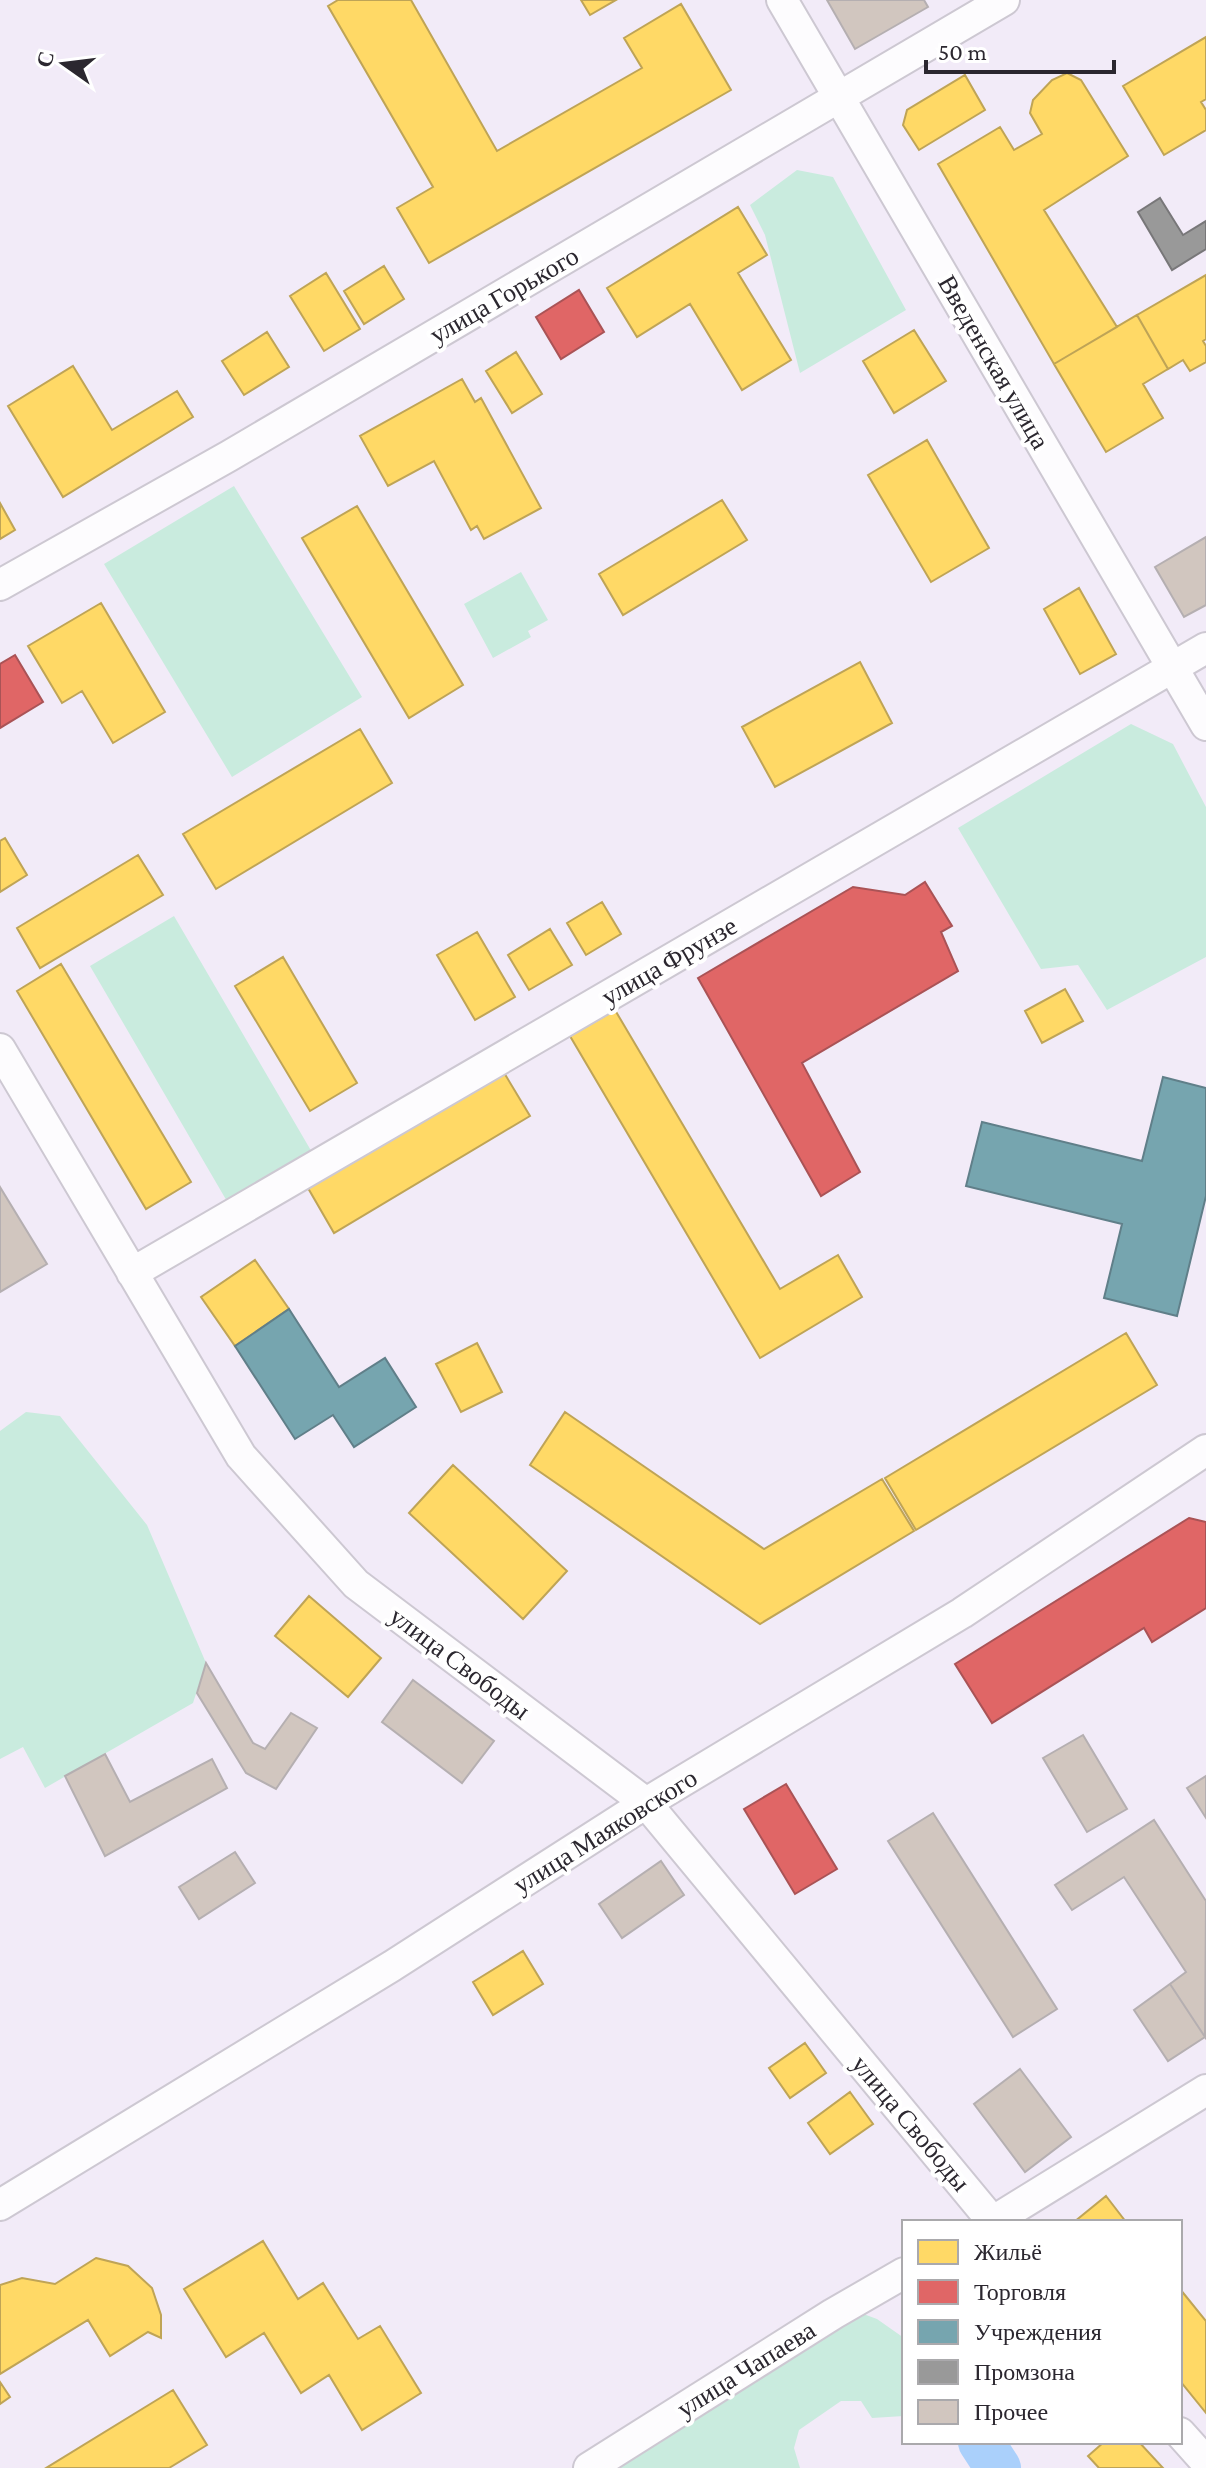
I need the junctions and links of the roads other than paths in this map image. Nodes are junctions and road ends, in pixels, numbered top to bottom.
1 (782, 0) edge
2 (1004, 0) edge
3 (840, 96) junction
4 (0, 585) edge
5 (1206, 648) edge
6 (1173, 667) junction
7 (1206, 725) edge
8 (0, 1049) edge
9 (132, 1273) junction
10 (1206, 1450) edge
11 (646, 1803) junction
12 (1206, 2090) edge
13 (0, 2205) edge
14 (990, 2220) edge
15 (995, 2220) edge
16 (902, 2274) edge
17 (1182, 2435) edge
18 (1206, 2462) edge
19 (589, 2468) edge

1 - 3 street, Введенская улица
2 - 3 street, улица Горького
3 - 4 street, улица Горького
3 - 6 street, Введенская улица
5 - 6 street, улица Фрунзе
6 - 7 street, Введенская улица
6 - 9 street, улица Фрунзе
8 - 9 street, улица Свободы
9 - 11 street, улица Свободы
10 - 11 street, улица Маяковского
11 - 13 street, улица Маяковского
11 - 14 street, улица Свободы
12 - 15 street
16 - 19 street, улица Чапаева
17 - 18 street

